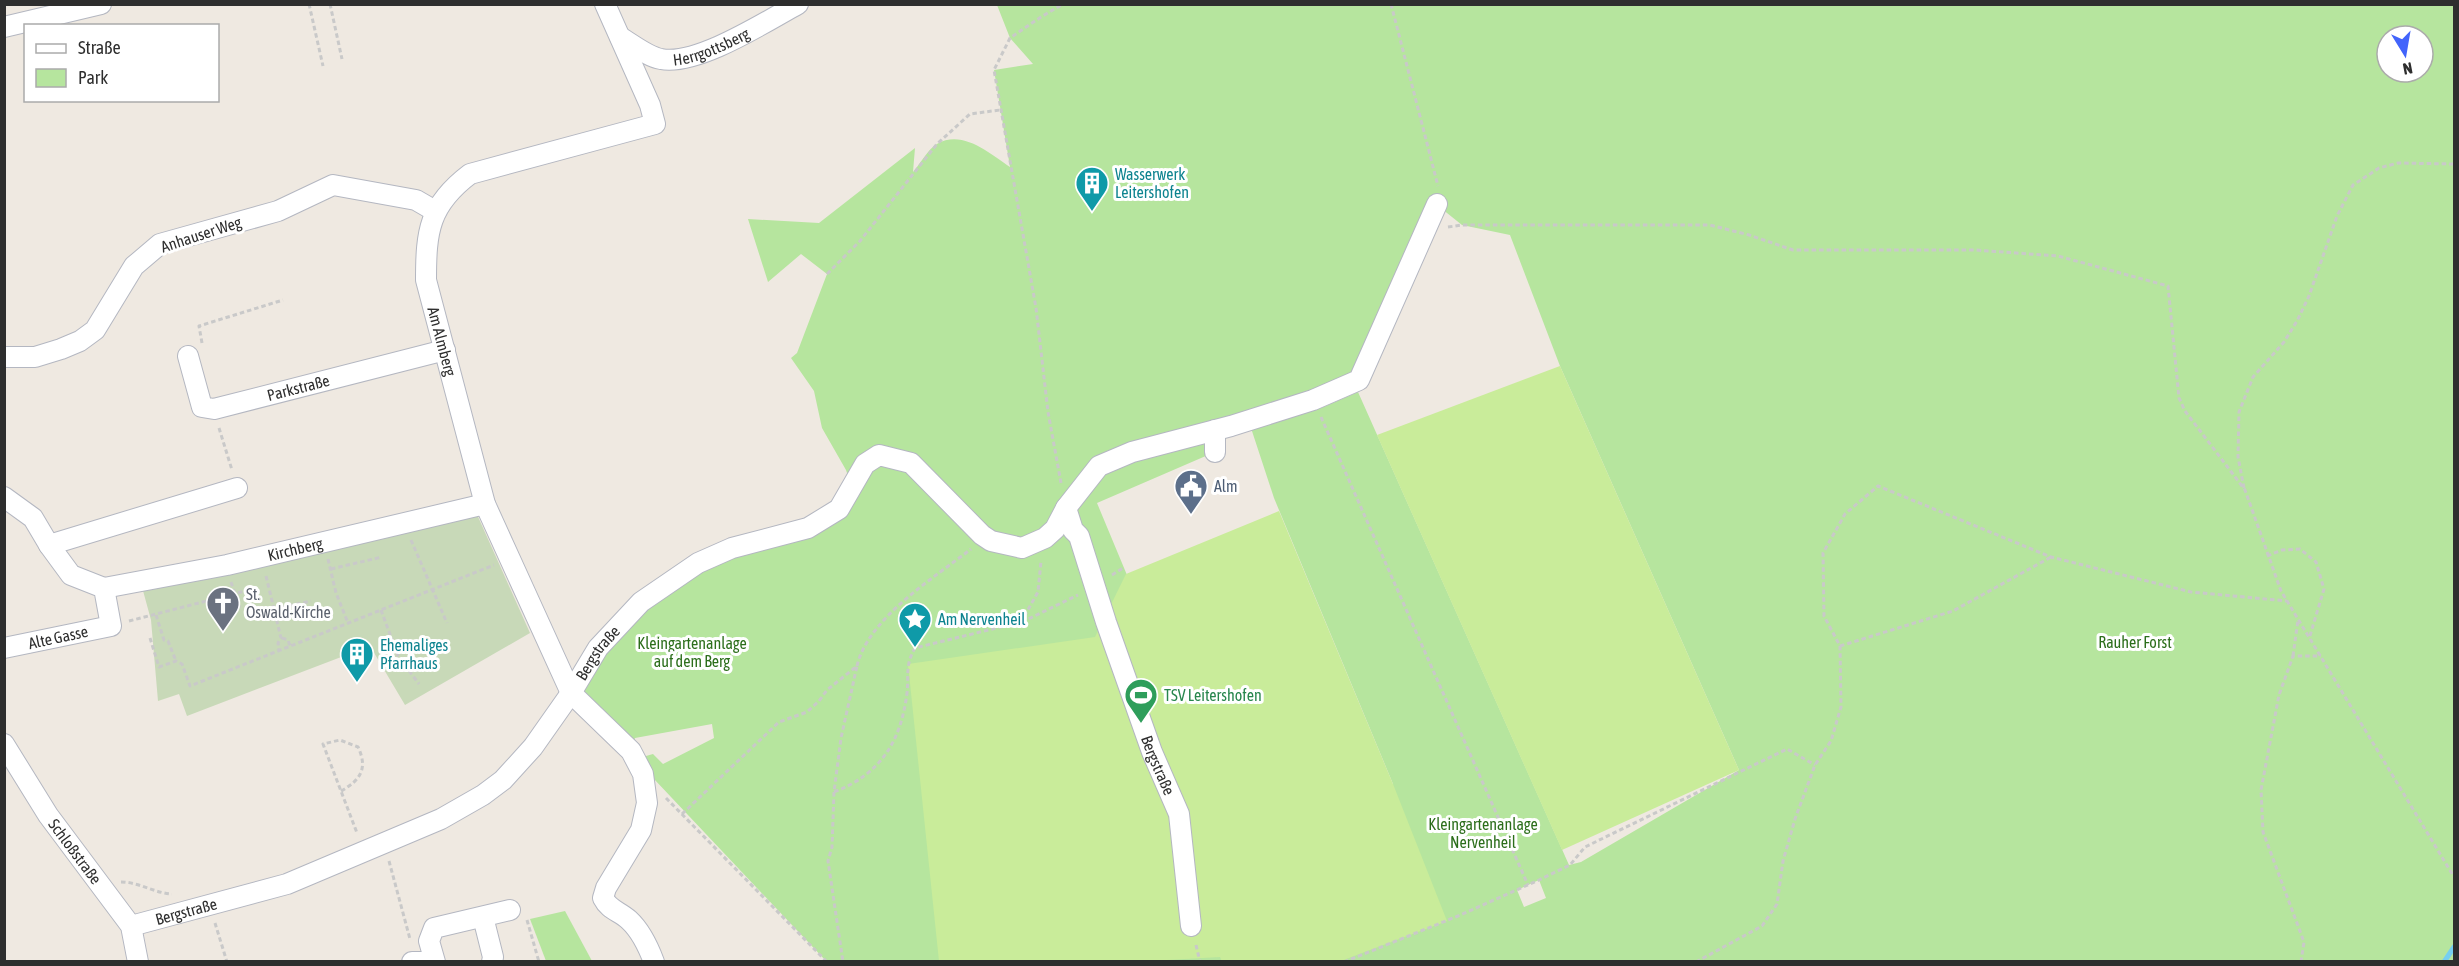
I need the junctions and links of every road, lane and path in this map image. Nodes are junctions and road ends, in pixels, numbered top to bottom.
1 (101, 4) edge
2 (309, 4) edge
3 (330, 4) edge
4 (605, 4) edge
5 (798, 4) edge
6 (1064, 4) edge
7 (1391, 4) edge
8 (4, 27) edge
9 (620, 37) junction
10 (342, 59) dead end
11 (323, 66) dead end
12 (1000, 110) junction
13 (2454, 164) edge
14 (1437, 204) joint
15 (435, 211) junction
16 (1424, 232) junction
17 (827, 274) dead end
18 (283, 300) dead end
19 (444, 350) junction
20 (188, 356) joint
21 (4, 357) edge
22 (1314, 400) junction
23 (214, 409) junction
24 (1215, 430) junction
25 (1215, 452) dead end
26 (237, 488) joint
27 (2245, 490) junction
28 (4, 498) edge
29 (485, 504) junction
30 (1066, 508) junction
31 (404, 523) junction
32 (987, 538) junction
33 (49, 545) junction
34 (262, 556) junction
35 (2267, 556) junction
36 (382, 557) dead end
37 (2051, 557) junction
38 (510, 559) junction
39 (227, 565) junction
40 (1041, 572) dead end
41 (1096, 587) junction
42 (104, 588) junction
43 (433, 589) junction
44 (249, 590) dead end
45 (234, 594) junction
46 (312, 601) dead end
47 (2288, 601) junction
48 (240, 609) dead end
49 (274, 609) junction
50 (381, 610) junction
51 (156, 615) junction
52 (2298, 620) junction
53 (1021, 622) junction
54 (348, 623) junction
55 (447, 623) dead end
56 (111, 626) junction
57 (150, 638) dead end
58 (281, 638) junction
59 (2309, 639) junction
60 (290, 646) junction
61 (1840, 646) junction
62 (4, 648) edge
63 (279, 650) junction
64 (2293, 656) junction
65 (2321, 656) junction
66 (176, 661) junction
67 (857, 666) junction
68 (419, 684) dead end
69 (571, 693) junction
70 (4, 744) edge
71 (1815, 765) junction
72 (643, 774) junction
73 (341, 791) junction
74 (834, 792) junction
75 (682, 814) junction
76 (385, 842) junction
77 (364, 851) junction
78 (2454, 877) edge
79 (1528, 885) junction
80 (103, 889) junction
81 (180, 894) dead end
82 (510, 910) joint
83 (213, 916) dead end
84 (483, 916) junction
85 (131, 926) junction
86 (1191, 926) dead end
87 (414, 961) edge
88 (138, 962) edge
89 (227, 962) edge
90 (427, 962) edge
91 (435, 962) edge
92 (492, 962) edge
93 (538, 962) edge
94 (654, 962) edge
95 (827, 962) edge
96 (843, 962) edge
97 (1344, 962) edge
98 (1696, 962) edge
99 (2301, 962) edge

1 - 8 street
2 - 11 path
3 - 10 path
4 - 9 street
5 - 9 street, Herrgottsberg
6 - 12 path
7 - 14 path
9 - 15 street, Am Almberg
12 - 17 path
12 - 30 path
13 - 27 path
14 - 16 street
15 - 19 street, Am Almberg
15 - 21 street, Anhauser Weg
16 - 22 street
16 - 27 path
18 - 20 path
19 - 23 street, Parkstraße
19 - 29 street, Am Almberg
20 - 23 street
22 - 24 street
22 - 79 path
23 - 26 path
24 - 25 street
24 - 30 street
26 - 33 street
27 - 35 path
28 - 33 street
29 - 31 street, Kirchberg
29 - 38 street, Am Almberg
30 - 32 street, Bergstraße
30 - 41 street, Bergstraße
31 - 34 street, Kirchberg
31 - 43 path
32 - 67 path
32 - 69 street, Bergstraße
33 - 42 street
34 - 39 street, Kirchberg
34 - 49 path
35 - 47 path
35 - 59 path
36 - 54 path
37 - 47 path
37 - 61 path
37 - 61 path
38 - 43 path
38 - 69 street, Am Almberg
39 - 42 street, Kirchberg
39 - 45 path
40 - 53 path
41 - 53 path
41 - 86 street, Bergstraße
42 - 56 street
43 - 50 path
43 - 55 path
44 - 45 path
45 - 48 path
45 - 51 path
46 - 49 path
47 - 52 path
49 - 58 path
50 - 54 path
50 - 68 path
51 - 56 path
51 - 66 path
52 - 59 path
52 - 64 path
53 - 74 path
54 - 60 path
56 - 62 street, Alte Gasse
57 - 66 path
58 - 60 path
58 - 63 path
59 - 65 path
60 - 63 path
61 - 71 path
63 - 66 path
64 - 65 path
64 - 99 path
65 - 78 path
67 - 74 path
67 - 75 path
69 - 72 street
69 - 76 street, Bergstraße
70 - 80 street, Schloßstraße
71 - 79 path
71 - 98 path
72 - 75 path
72 - 94 street
73 - 73 path
73 - 77 path
74 - 96 path
75 - 95 path
76 - 77 street, Bergstraße
76 - 87 path
77 - 85 street, Bergstraße
79 - 97 path
80 - 81 path
80 - 85 street, Schloßstraße
82 - 84 street
82 - 93 path
83 - 89 path
84 - 91 street
84 - 92 street
85 - 88 street, Schloßstraße
87 - 90 street

